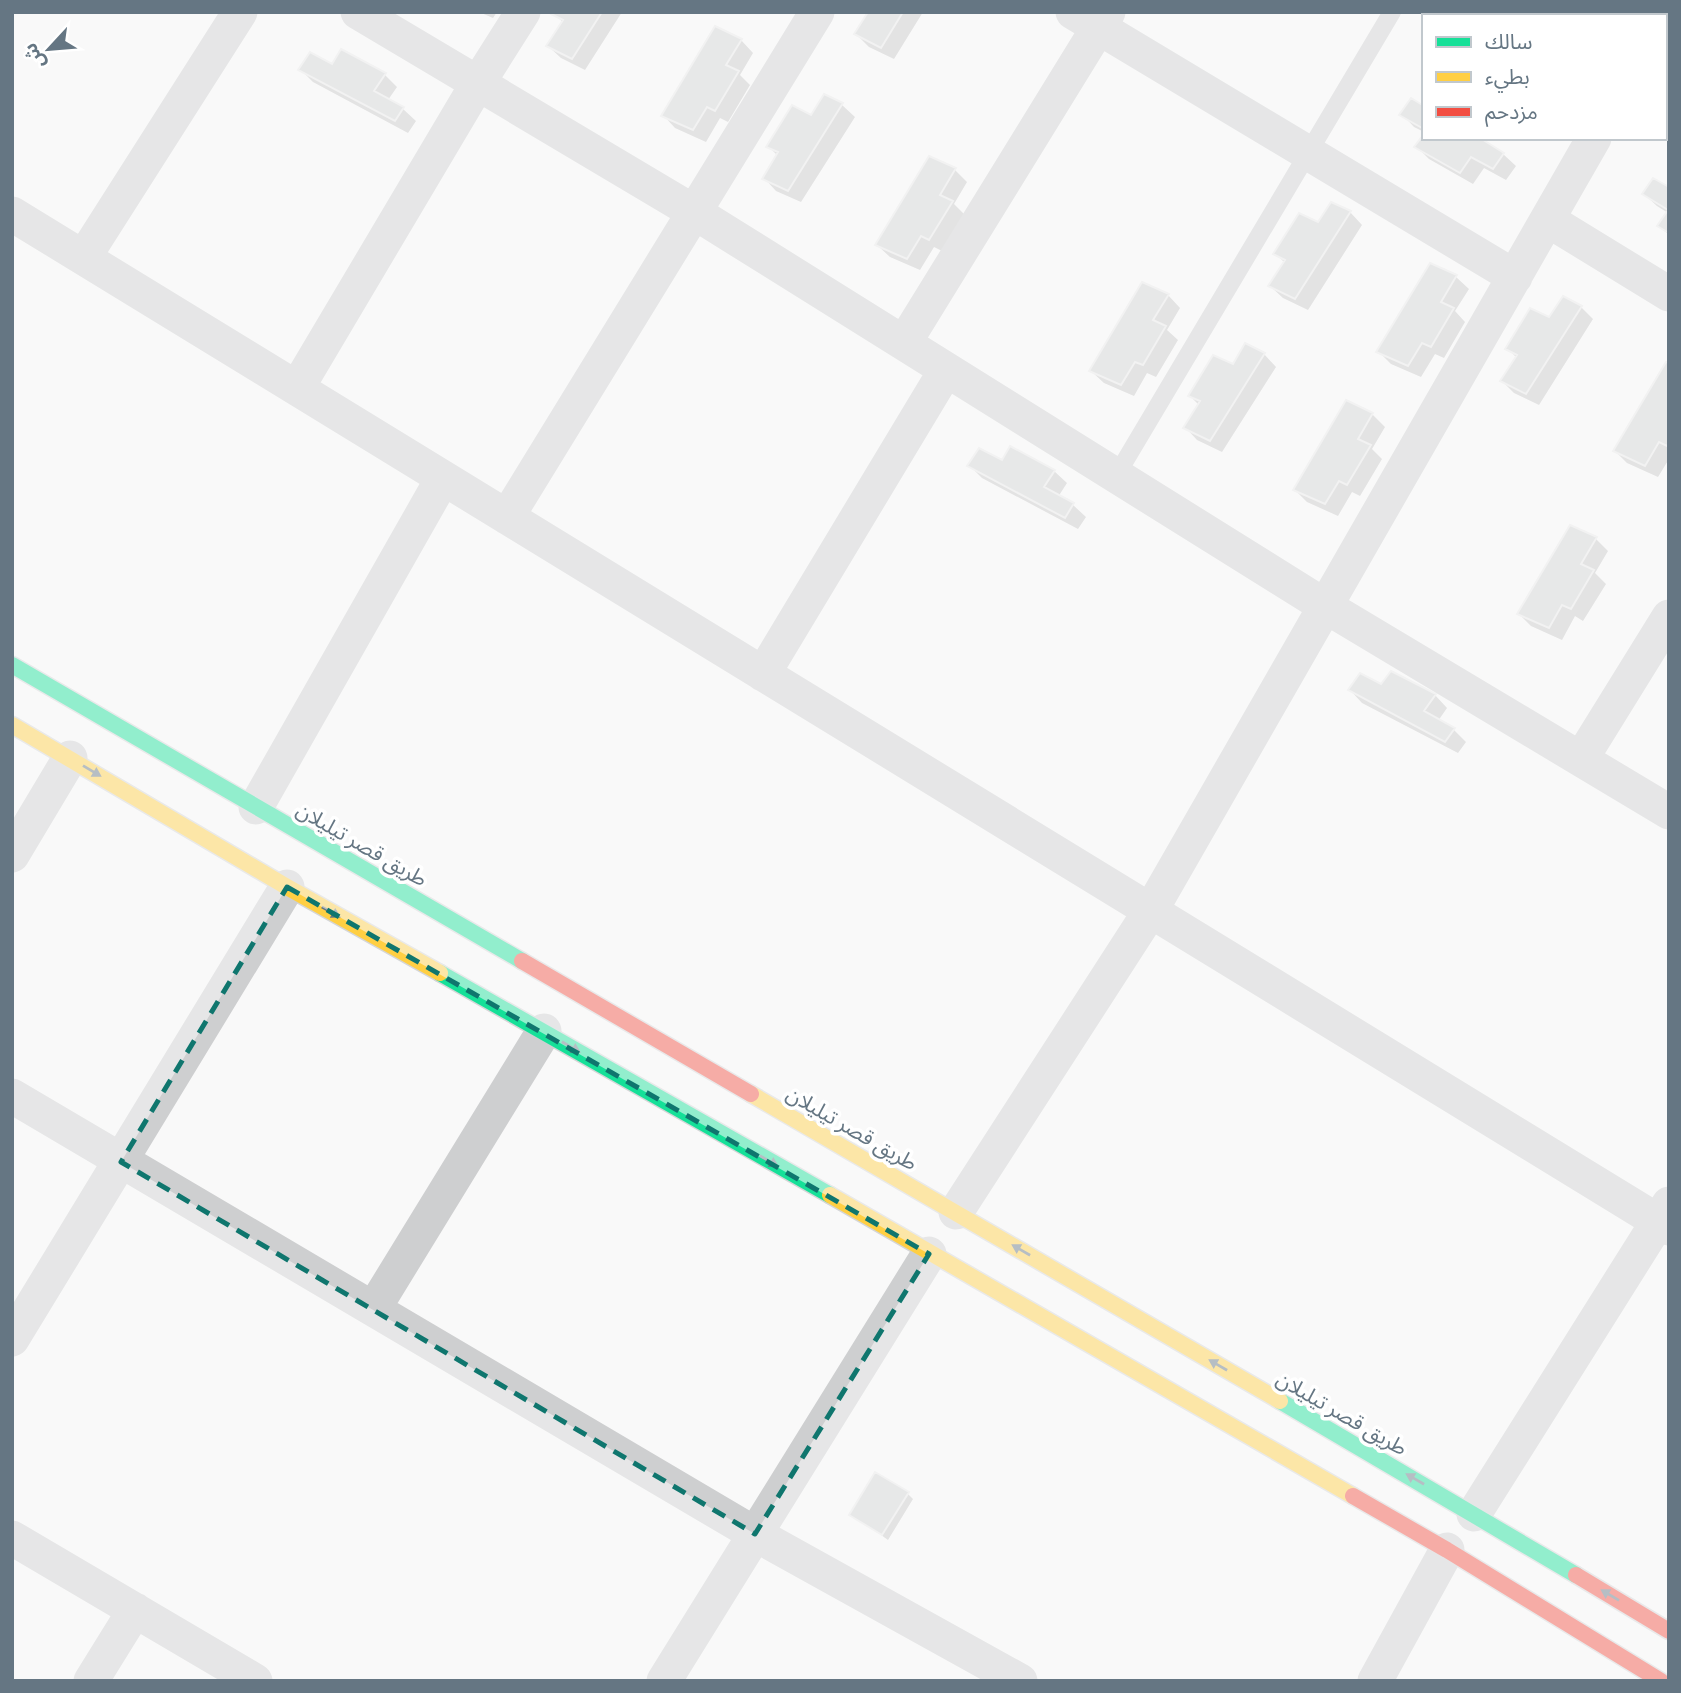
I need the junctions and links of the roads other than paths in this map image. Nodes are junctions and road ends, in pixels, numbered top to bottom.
1 (240, 12) edge
2 (358, 12) edge
3 (523, 12) edge
4 (817, 12) edge
5 (1392, 12) edge
6 (1094, 17) edge
7 (478, 83) junction
8 (1593, 140) edge
9 (1309, 153) junction
10 (694, 212) junction
11 (12, 214) edge
12 (1548, 220) junction
13 (84, 257) junction
14 (1515, 277) junction
15 (1669, 294) edge
16 (904, 344) junction
17 (946, 370) junction
18 (297, 388) junction
19 (1116, 475) junction
20 (443, 478) junction
21 (507, 517) junction
22 (1325, 606) junction
23 (1669, 617) edge
24 (12, 666) edge
25 (763, 674) junction
26 (12, 724) edge
27 (70, 758) junction
28 (1581, 760) junction
29 (256, 807) junction
30 (1669, 812) edge
31 (12, 855) edge
32 (287, 887) junction
33 (1150, 911) junction
34 (544, 1031) junction
35 (12, 1097) edge
36 (121, 1162) junction
37 (956, 1212) junction
38 (1665, 1218) edge
39 (929, 1254) junction
40 (374, 1308) junction
41 (12, 1339) edge
42 (1474, 1514) junction
43 (755, 1534) junction
44 (12, 1538) edge
45 (1447, 1550) junction
46 (135, 1610) junction
47 (1669, 1631) edge
48 (91, 1681) edge
49 (255, 1681) edge
50 (664, 1681) edge
51 (1020, 1681) edge
52 (1375, 1681) edge
53 (1661, 1681) edge

1 - 13 street
2 - 7 street
3 - 7 street
4 - 10 street
5 - 9 lane
6 - 9 street
6 - 16 street
7 - 10 street
7 - 18 street
8 - 12 street
9 - 14 street
9 - 19 lane
10 - 16 street
10 - 21 street
11 - 13 street
12 - 14 street
12 - 15 street
13 - 18 street
14 - 22 street
16 - 17 street
17 - 19 street
17 - 25 street
18 - 20 street
19 - 22 street
20 - 21 street
20 - 29 street
21 - 25 street
22 - 28 street
22 - 33 street
23 - 28 street
24 - 29 main road, طريق قصر تيليلان
25 - 33 street
26 - 27 main road
27 - 31 street
27 -> 32 main road
28 - 30 street
29 - 37 main road, طريق قصر تيليلان
32 -> 34 main road
32 - 36 street
33 - 37 street
33 - 38 street
34 -> 39 main road
34 - 40 street
35 - 36 street
36 - 40 street
36 - 41 street
42 -> 37 main road, طريق قصر تيليلان
38 - 42 street
39 - 43 street
39 - 45 main road
40 - 43 street
47 -> 42 main road, طريق قصر تيليلان
43 - 50 street
43 - 51 street
44 - 46 street
45 - 52 street
45 - 53 main road
46 - 48 street
46 - 49 street

